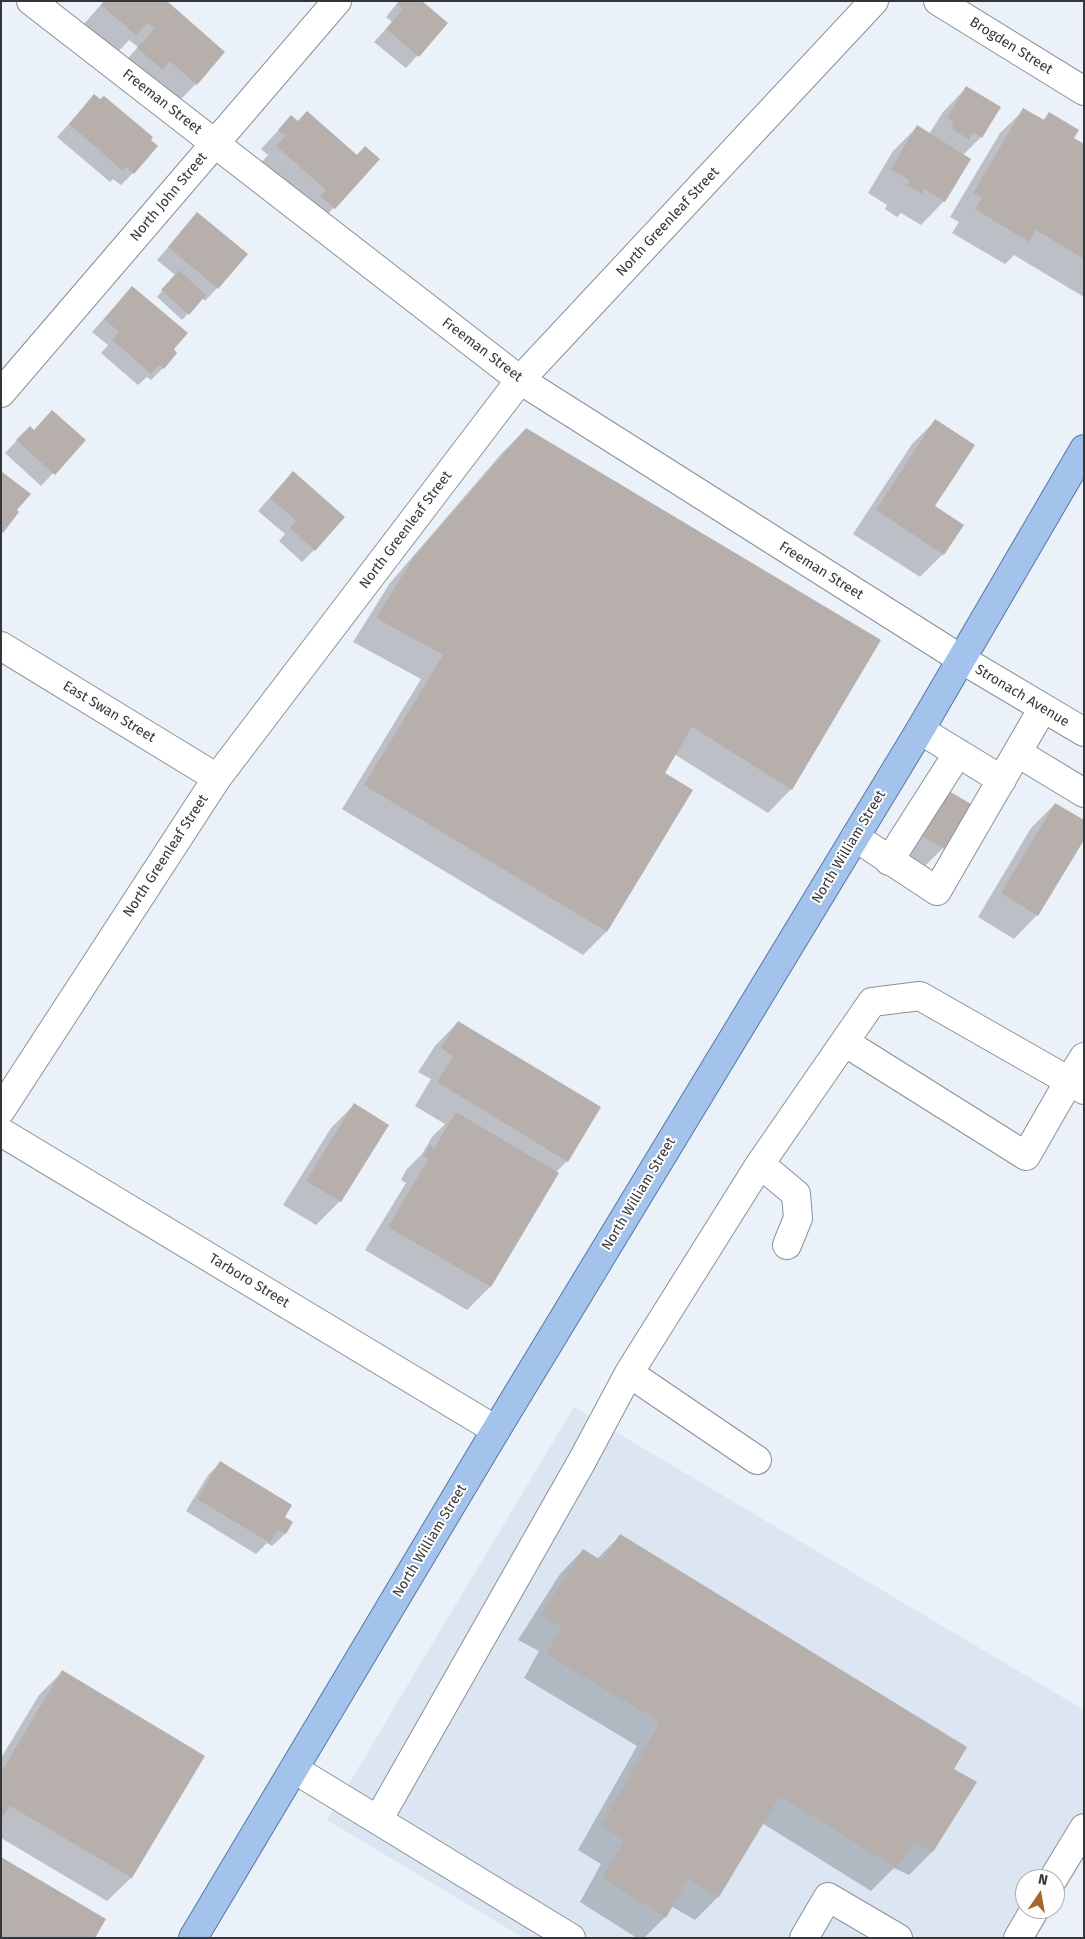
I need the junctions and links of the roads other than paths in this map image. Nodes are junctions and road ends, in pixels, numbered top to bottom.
1 (31, 1) edge
2 (337, 1) edge
3 (874, 1) edge
4 (938, 1) edge
5 (1084, 91) edge
6 (215, 143) junction
7 (520, 380) junction
8 (1, 393) edge
9 (1084, 449) edge
10 (1, 646) edge
11 (961, 660) junction
12 (1043, 708) junction
13 (920, 730) junction
14 (1084, 732) edge
15 (958, 753) junction
16 (1018, 753) junction
17 (216, 778) junction
18 (1002, 780) junction
19 (1084, 793) edge
20 (855, 837) junction
21 (889, 861) junction
22 (846, 1042) junction
23 (1084, 1057) edge
24 (1077, 1086) edge
25 (1, 1110) edge
26 (1, 1132) edge
27 (760, 1164) junction
28 (787, 1244) dead end
29 (629, 1372) junction
30 (496, 1430) junction
31 (757, 1460) dead end
32 (294, 1769) junction
33 (378, 1820) junction
34 (1084, 1828) edge
35 (1059, 1869) edge
36 (1029, 1919) edge
37 (193, 1938) edge
38 (571, 1938) edge
39 (804, 1938) edge
40 (898, 1938) edge
41 (1018, 1938) edge

1 - 6 street, Freeman Street
2 - 6 street, North John Street
3 - 7 street, North Greenleaf Street
4 - 5 street, Brogden Street
6 - 7 street, Freeman Street
6 - 8 street, North John Street
7 - 11 street, Freeman Street
7 - 17 street, North Greenleaf Street
9 - 11 main road, North William Street
10 - 17 street, East Swan Street
11 - 12 street, Stronach Avenue
11 - 13 main road, North William Street
12 - 14 street, Stronach Avenue
12 - 16 street
13 - 15 street
13 - 20 main road, North William Street
15 - 18 street
15 - 21 street
16 - 18 street
16 - 19 street
17 - 25 street, North Greenleaf Street
18 - 21 street
20 - 21 street
20 - 30 main road, North William Street
22 - 24 street
22 - 24 street
22 - 27 street
23 - 24 street
26 - 30 street, Tarboro Street
27 - 28 street
27 - 29 street
29 - 31 street
29 - 33 street
30 - 32 main road, North William Street
32 - 33 street
32 - 37 main road, North William Street
33 - 38 street
34 - 35 street
36 - 41 street
39 - 40 street

